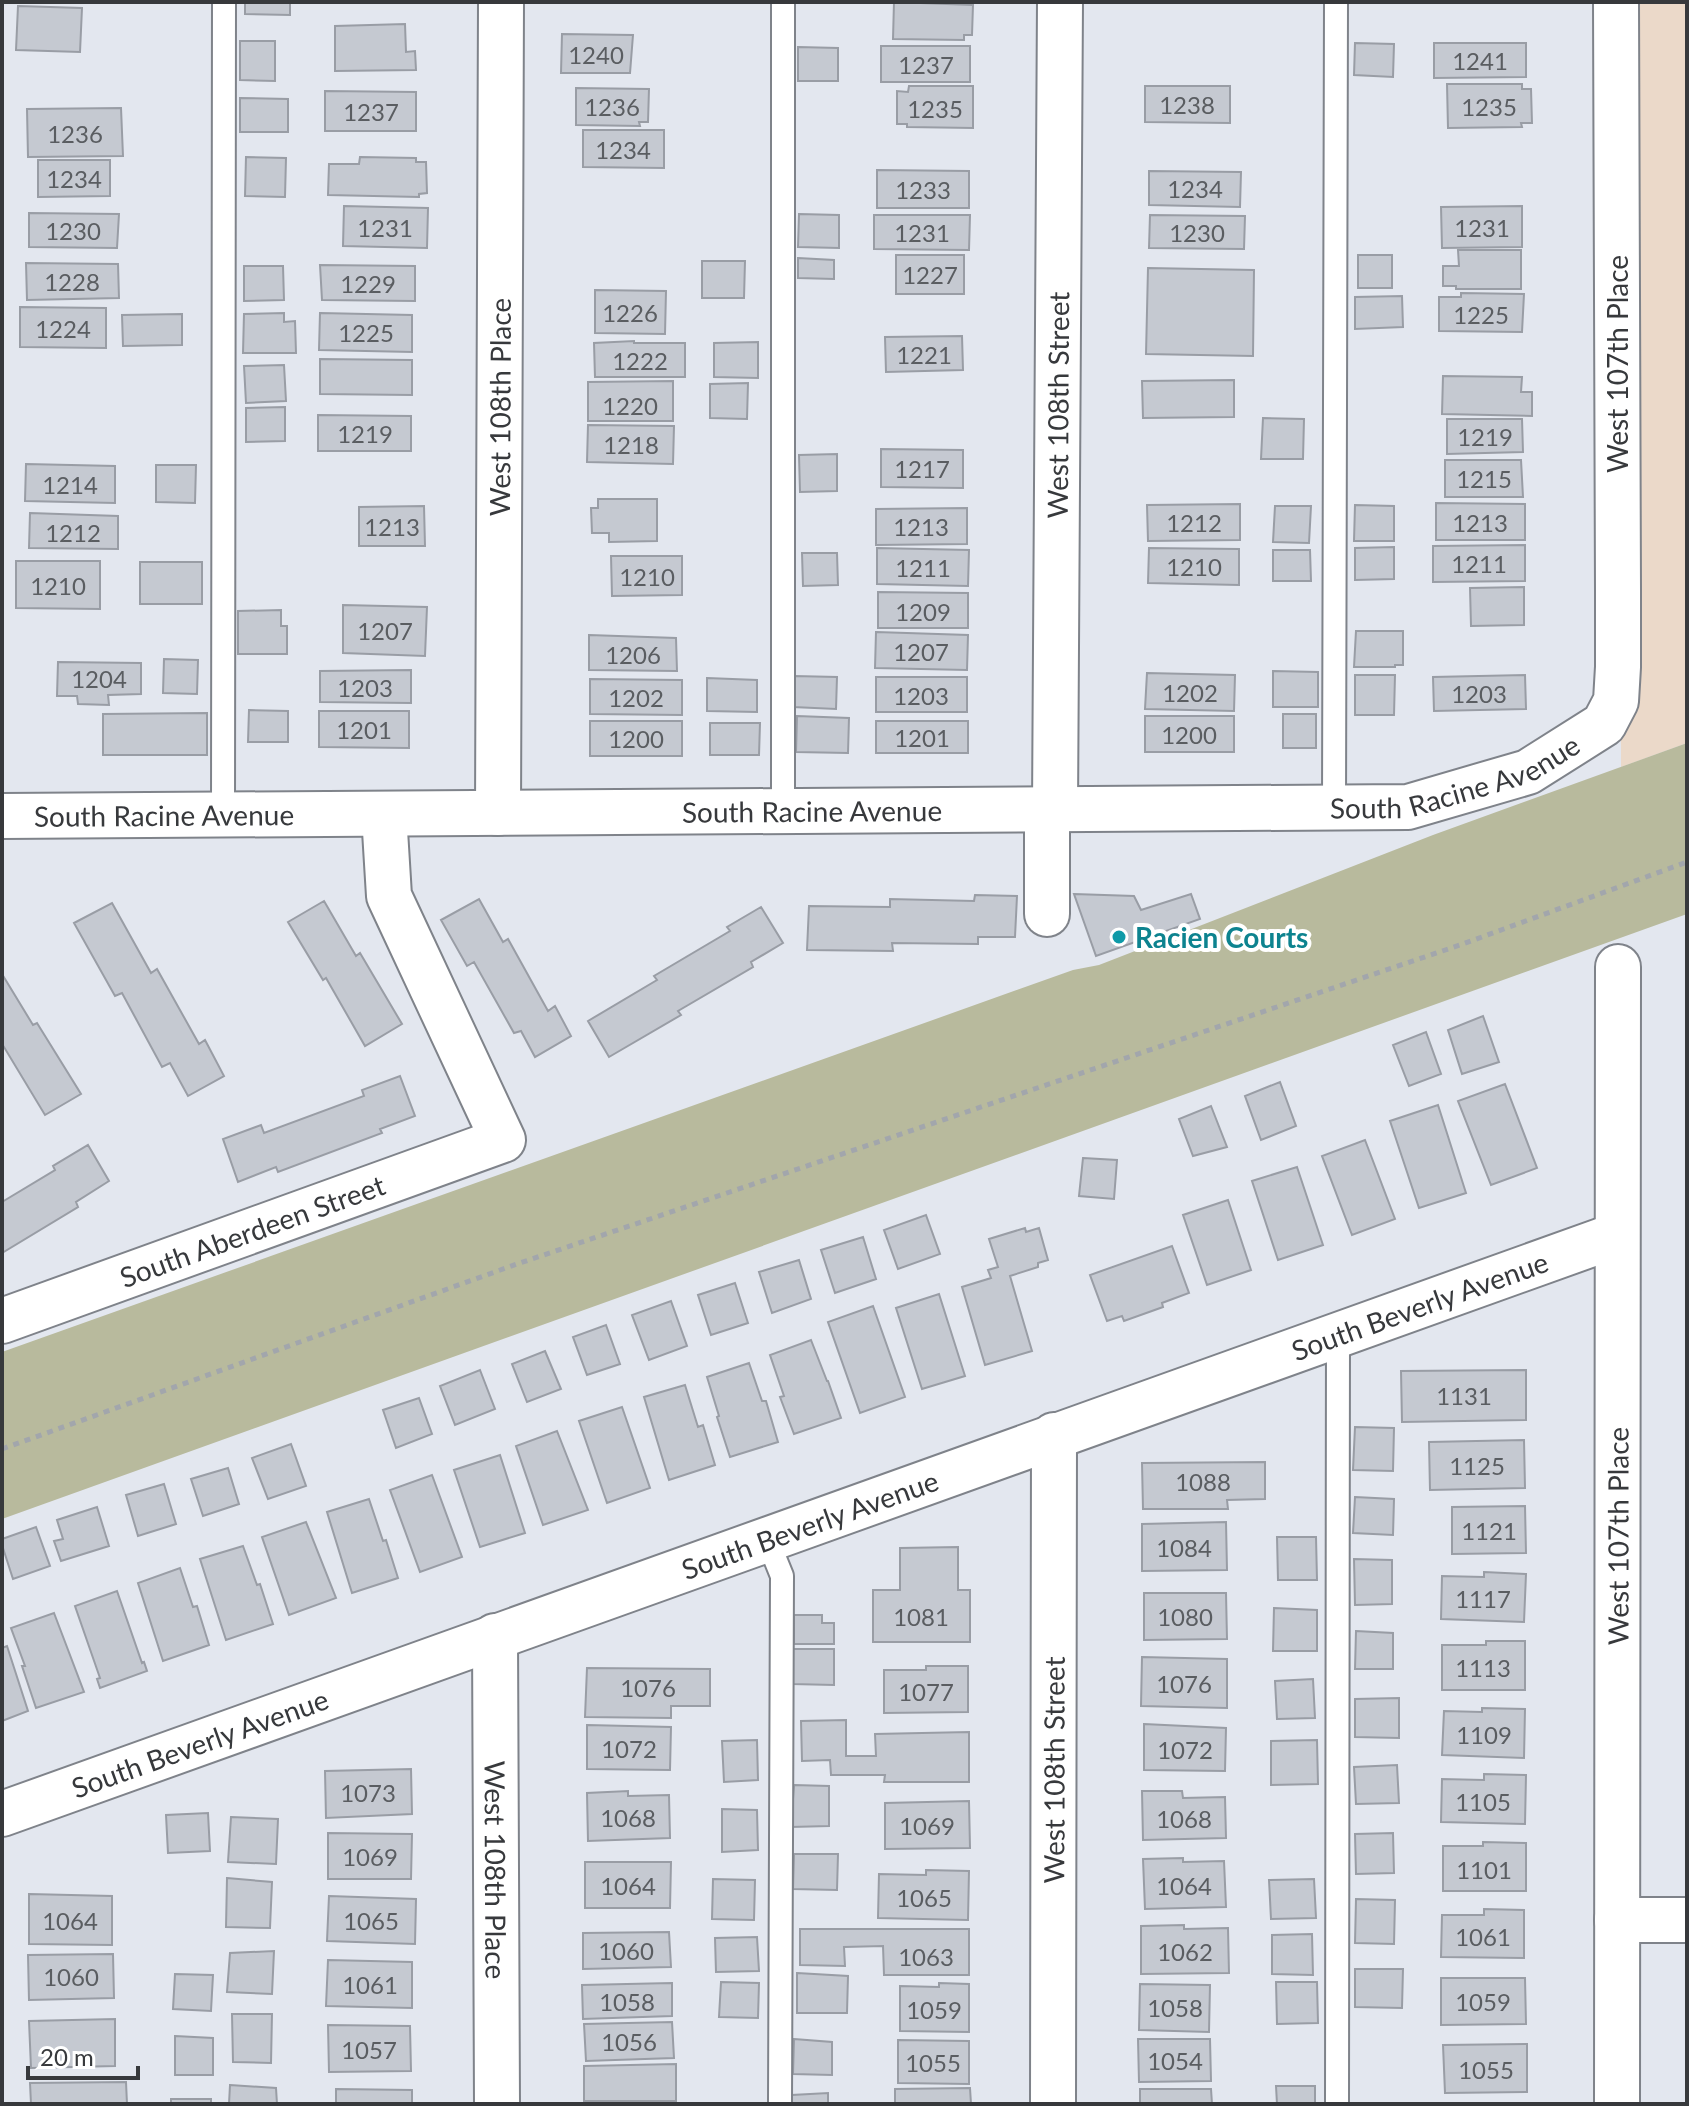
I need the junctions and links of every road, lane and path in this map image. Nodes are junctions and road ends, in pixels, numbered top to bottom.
1 (224, 2) edge
2 (501, 2) edge
3 (783, 2) edge
4 (1060, 2) edge
5 (1336, 2) edge
6 (1616, 2) edge
7 (1604, 724) joint
8 (1334, 808) junction
9 (1051, 809) junction
10 (783, 811) junction
11 (498, 813) junction
12 (223, 814) junction
13 (384, 814) junction
14 (2, 816) edge
15 (1687, 862) edge
16 (1047, 914) dead end
17 (1618, 967) dead end
18 (1617, 1235) junction
19 (2, 1321) edge
20 (1338, 1333) junction
21 (1054, 1435) junction
22 (2, 1449) edge
23 (767, 1539) junction
24 (495, 1636) junction
25 (2, 1814) edge
26 (1617, 1920) junction
27 (1687, 1920) edge
28 (497, 2104) edge
29 (780, 2104) edge
30 (1053, 2104) edge
31 (1337, 2104) edge
32 (1617, 2104) edge

1 - 12 lane
2 - 11 street, West 108th Place
3 - 10 lane
4 - 9 street, West 108th Street
5 - 8 lane
6 - 7 street, West 107th Place
7 - 8 street, South Racine Avenue
8 - 9 street, South Racine Avenue
9 - 10 street, South Racine Avenue
9 - 16 street, West 108th Street
10 - 11 street, South Racine Avenue
11 - 13 street, South Racine Avenue
12 - 13 street, South Racine Avenue
12 - 14 street, South Racine Avenue
13 - 19 street, South Aberdeen Street
15 - 22 path
17 - 18 street, West 107th Place
18 - 20 street, South Beverly Avenue
18 - 26 street, West 107th Place
20 - 21 street, South Beverly Avenue
20 - 31 lane
21 - 23 street, South Beverly Avenue
21 - 30 street, West 108th Street
23 - 24 street, South Beverly Avenue
23 - 29 lane
24 - 25 street, South Beverly Avenue
24 - 28 street, West 108th Place
26 - 27 street
26 - 32 street, West 107th Place

